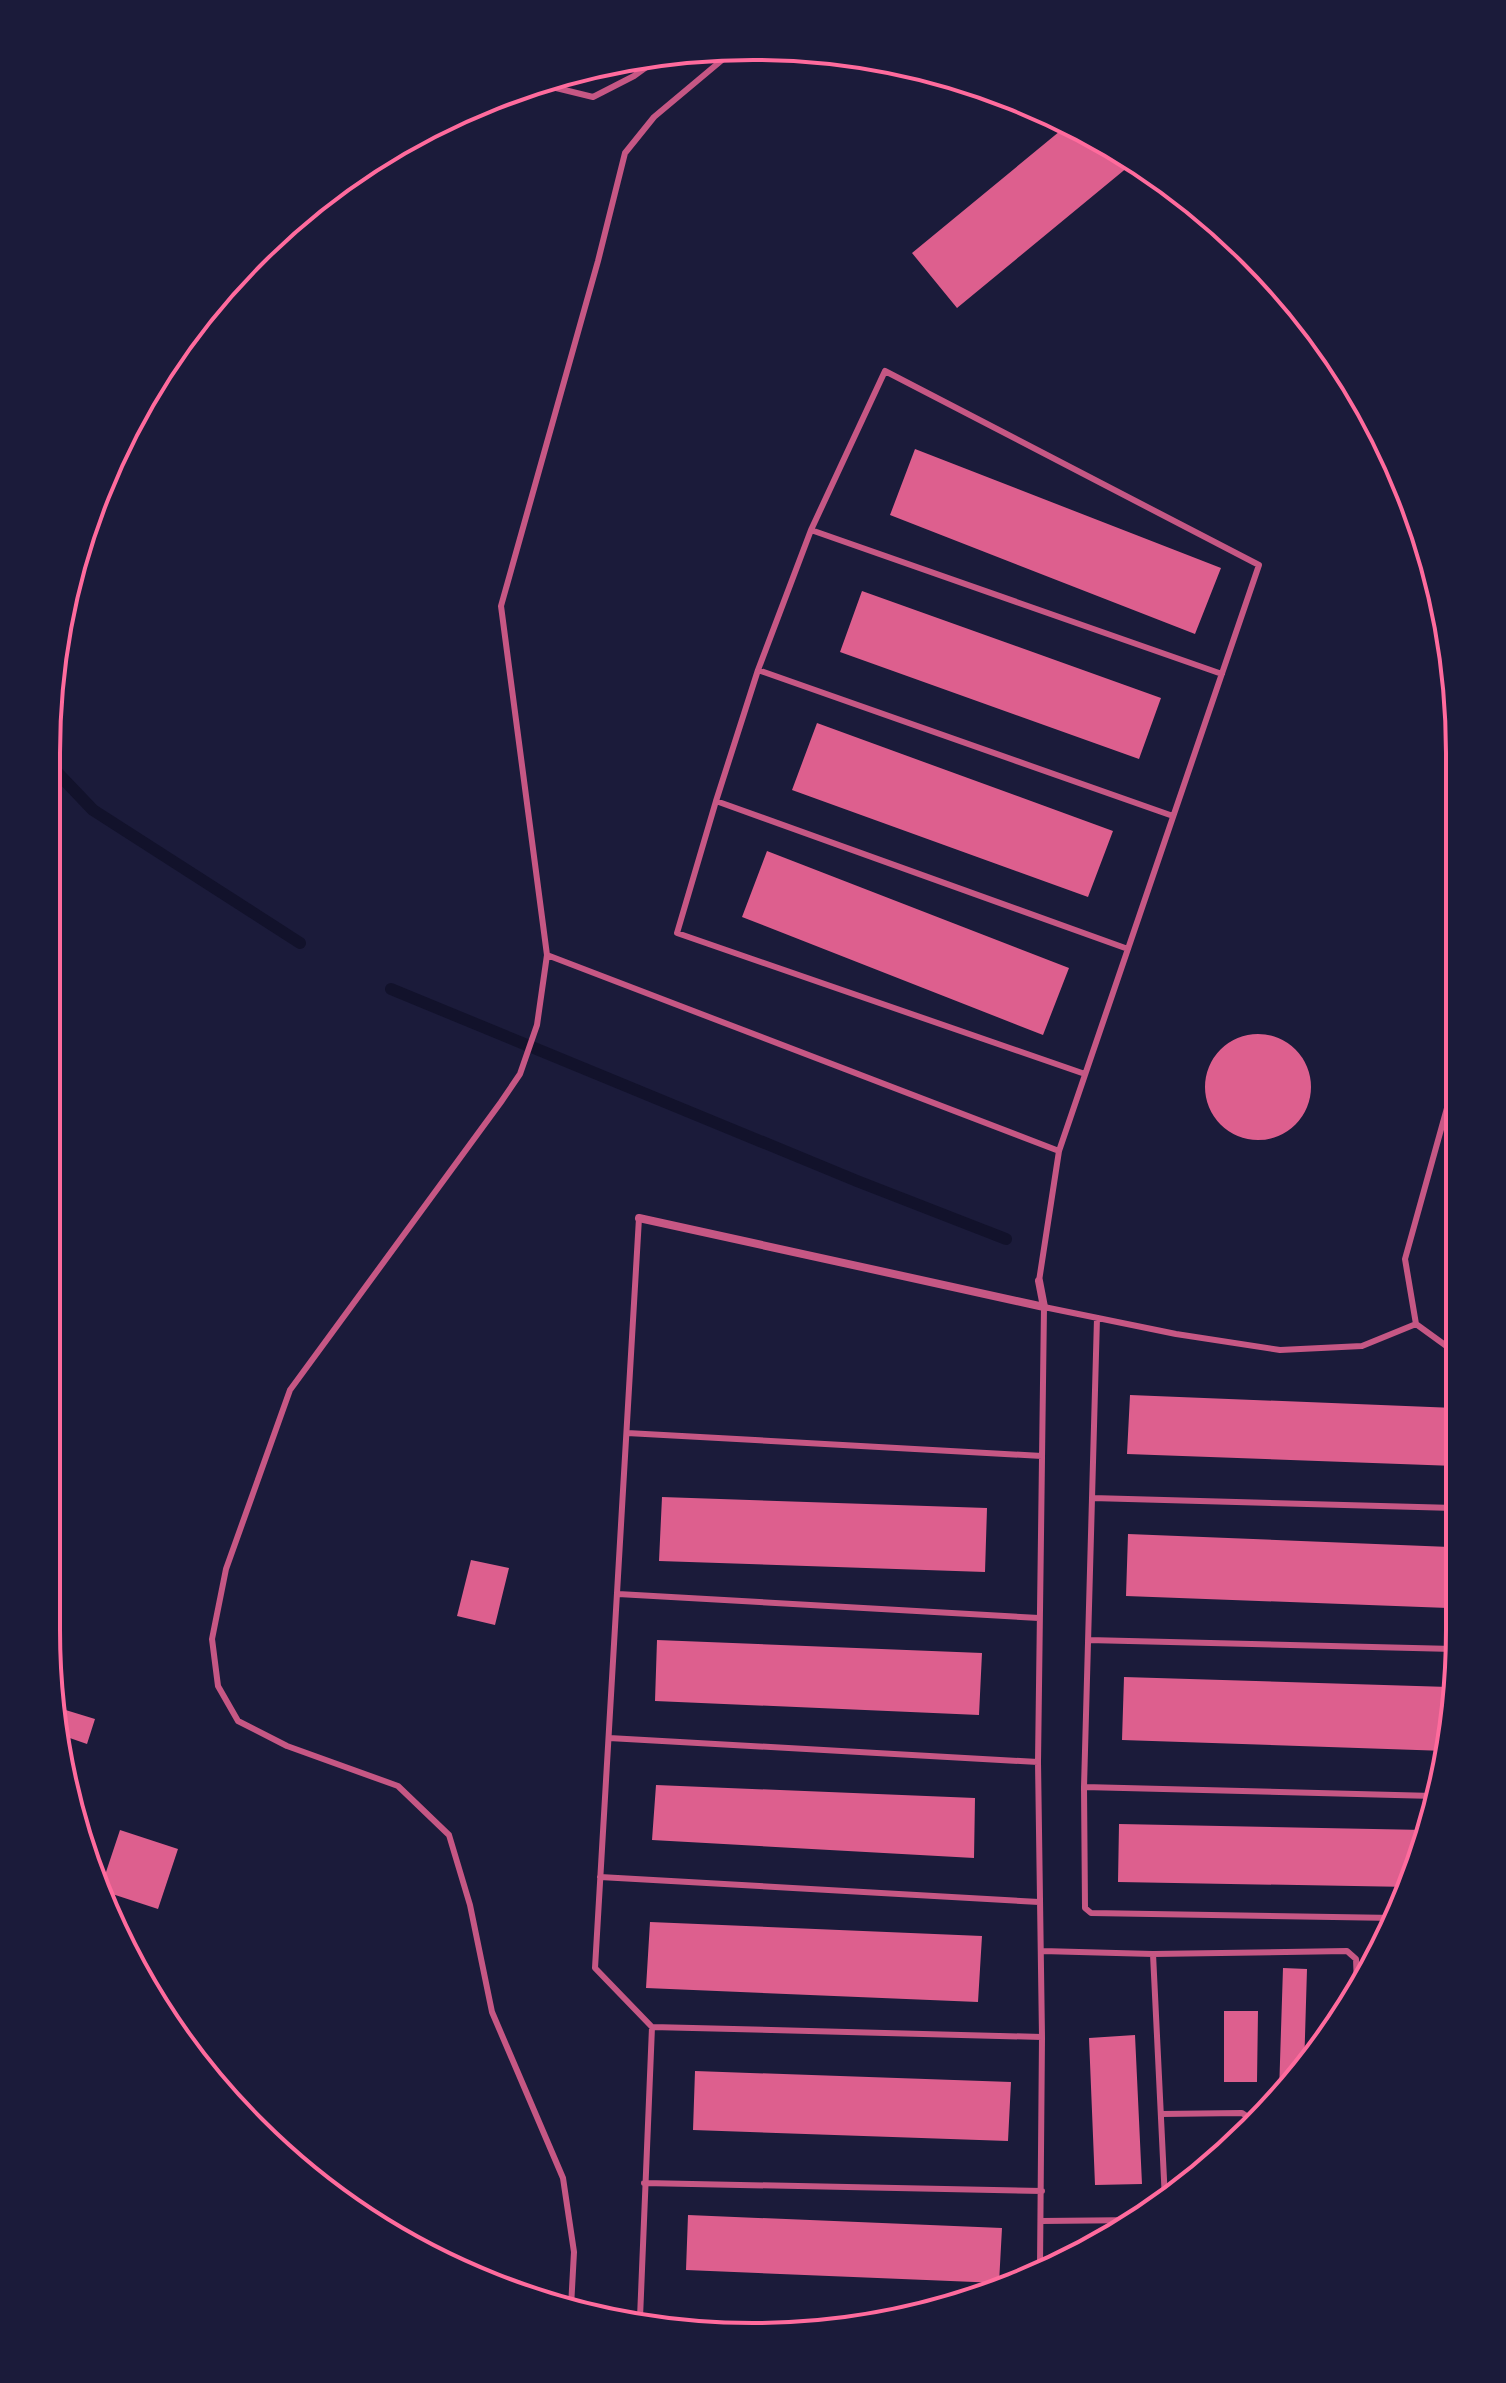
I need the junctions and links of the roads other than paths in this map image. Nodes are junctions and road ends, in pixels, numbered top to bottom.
1 (721, 61) edge
2 (644, 69) edge
3 (559, 89) edge
4 (811, 530) junction
5 (758, 670) junction
6 (1222, 674) junction
7 (716, 801) junction
8 (1173, 816) junction
9 (1128, 949) junction
10 (547, 955) junction
11 (1085, 1074) junction
12 (1446, 1112) edge
13 (1059, 1151) junction
14 (639, 1218) joint
15 (1039, 1281) joint
16 (1044, 1307) junction
17 (1097, 1318) junction
18 (1416, 1324) junction
19 (1446, 1346) edge
20 (627, 1433) junction
21 (1042, 1456) junction
22 (1092, 1498) junction
23 (1446, 1508) edge
24 (618, 1594) junction
25 (1039, 1618) junction
26 (1088, 1640) junction
27 (1446, 1649) edge
28 (609, 1738) junction
29 (1038, 1762) junction
30 (1084, 1787) junction
31 (1425, 1796) edge
32 (600, 1877) junction
33 (1039, 1902) junction
34 (1383, 1918) edge
35 (1042, 1951) junction
36 (1153, 1954) junction
37 (1356, 1971) edge
38 (652, 2027) junction
39 (1042, 2037) junction
40 (1161, 2114) junction
41 (1247, 2116) edge
42 (644, 2183) junction
43 (1164, 2187) edge
44 (1042, 2191) junction
45 (1115, 2220) edge
46 (1041, 2221) junction
47 (1040, 2261) edge
48 (571, 2298) edge
49 (640, 2313) edge

1 - 10 lane
2 - 3 lane
4 - 5 lane
4 - 6 lane
4 - 6 lane
5 - 7 lane
5 - 8 lane
6 - 8 lane
7 - 9 lane
7 - 11 lane
8 - 9 lane
9 - 11 lane
10 - 13 lane
10 - 48 lane
11 - 13 lane
12 - 18 lane
13 - 15 lane
14 - 16 street
14 - 20 lane
15 - 16 street
16 - 17 lane
16 - 21 lane
17 - 18 lane
17 - 22 lane
18 - 19 lane
20 - 21 lane
20 - 24 lane
21 - 25 lane
22 - 23 lane
22 - 26 lane
24 - 25 lane
24 - 28 lane
25 - 29 lane
26 - 27 lane
26 - 30 lane
28 - 29 lane
28 - 32 lane
29 - 33 lane
30 - 31 lane
30 - 34 lane
32 - 33 lane
32 - 38 lane
33 - 35 lane
35 - 36 lane
35 - 39 lane
36 - 37 lane
36 - 40 lane
38 - 39 lane
38 - 42 lane
39 - 44 lane
40 - 41 lane
40 - 43 lane
42 - 44 lane
42 - 49 lane
44 - 46 lane
45 - 46 lane
46 - 47 lane

